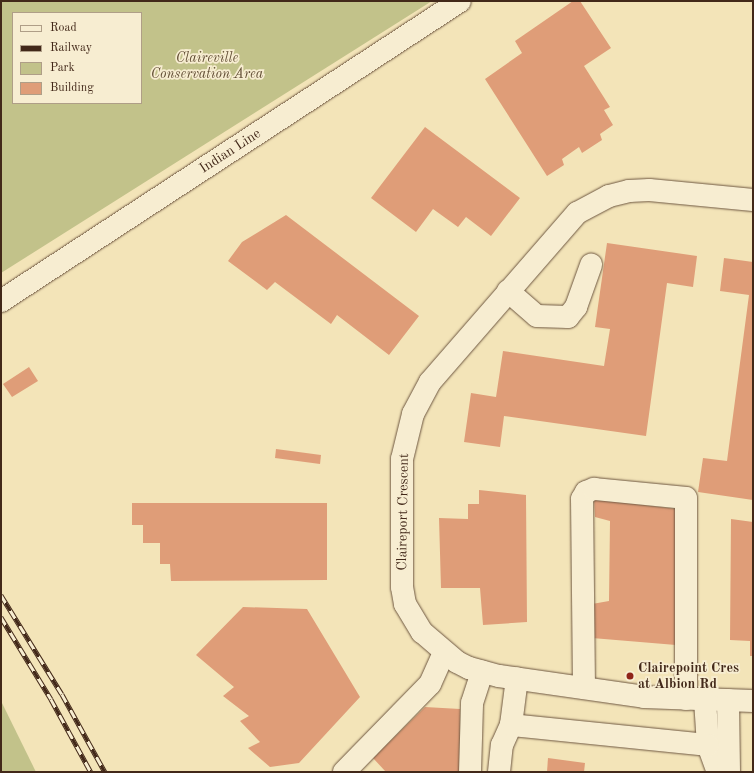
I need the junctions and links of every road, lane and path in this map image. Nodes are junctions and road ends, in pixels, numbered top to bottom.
1 (460, 1) edge
2 (753, 200) edge
3 (591, 265) dead end
4 (508, 291) junction
5 (1, 301) edge
6 (444, 652) junction
7 (482, 672) junction
8 (517, 678) junction
9 (584, 688) junction
10 (695, 700) junction
11 (728, 700) junction
12 (753, 700) edge
13 (511, 725) junction
14 (708, 745) junction
15 (344, 772) edge
16 (470, 772) edge
17 (499, 772) edge
18 (718, 772) edge
19 (729, 772) edge

1 - 5 street, Indian Line
2 - 4 street, Claireport Crescent
3 - 4 street
4 - 6 street, Claireport Crescent
6 - 7 street, Claireport Crescent
6 - 15 street
7 - 8 street, Claireport Crescent
7 - 16 street
8 - 9 street, Claireport Crescent
8 - 13 street
9 - 10 street, Claireport Crescent
9 - 10 street
10 - 11 street, Claireport Crescent
10 - 14 street
11 - 12 street, Claireport Crescent
11 - 19 street
13 - 14 street
13 - 17 street
14 - 18 street

